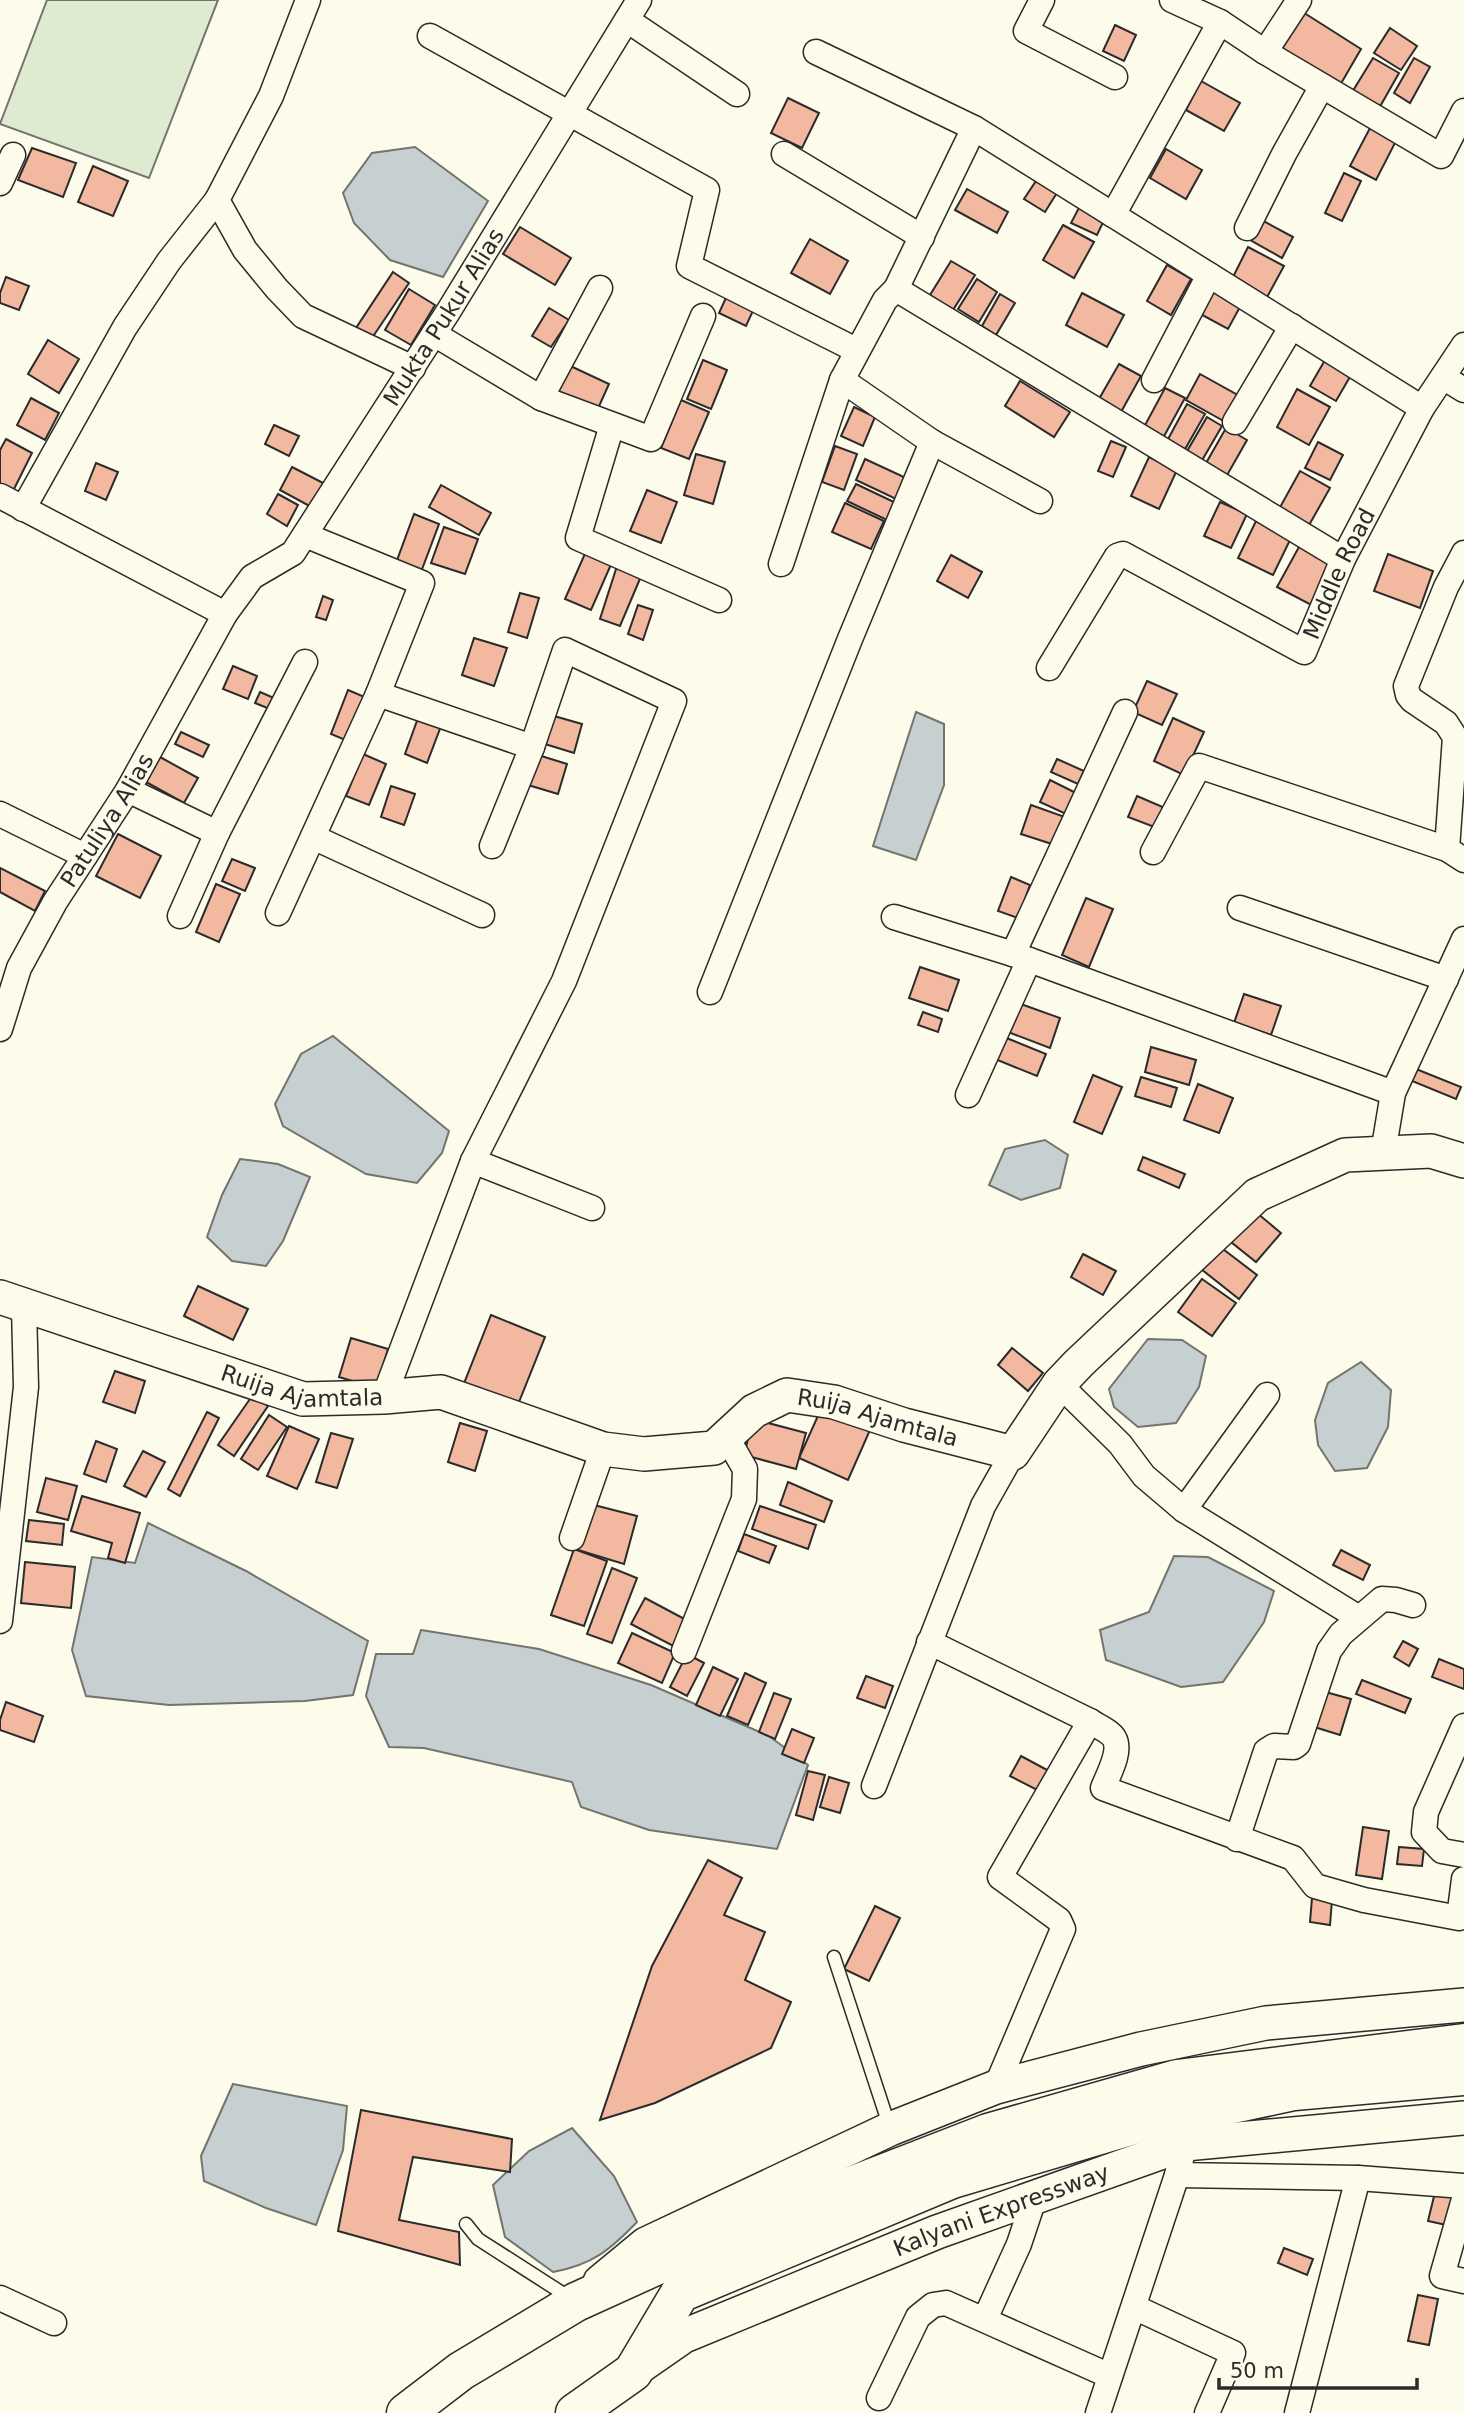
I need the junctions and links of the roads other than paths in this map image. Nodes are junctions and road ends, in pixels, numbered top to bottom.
1 (308, 0) edge
2 (1042, 0) edge
3 (1172, 0) edge
4 (1299, 0) edge
5 (633, 10) edge
6 (1220, 22) junction
7 (430, 36) dead end
8 (816, 52) dead end
9 (1265, 52) junction
10 (1115, 76) dead end
11 (1322, 86) junction
12 (737, 94) dead end
13 (1464, 111) edge
14 (569, 114) junction
15 (974, 128) junction
16 (784, 154) dead end
17 (13, 155) dead end
18 (0, 183) edge
19 (218, 200) junction
20 (1113, 215) junction
21 (1247, 229) dead end
22 (922, 237) junction
23 (1209, 275) junction
24 (600, 288) dead end
25 (896, 289) junction
26 (703, 316) dead end
27 (1292, 327) junction
28 (434, 334) junction
29 (1464, 345) edge
30 (856, 350) junction
31 (413, 368) junction
32 (842, 380) junction
33 (1154, 380) dead end
34 (1453, 384) edge
35 (541, 398) junction
36 (1422, 408) junction
37 (1235, 422) dead end
38 (612, 425) junction
39 (932, 442) junction
40 (0, 496) edge
41 (1040, 501) dead end
42 (23, 509) junction
43 (305, 535) junction
44 (1464, 553) edge
45 (1343, 559) junction
46 (781, 564) dead end
47 (719, 600) dead end
48 (225, 614) junction
49 (305, 662) dead end
50 (1049, 668) dead end
51 (378, 694) junction
52 (1125, 712) dead end
53 (532, 747) junction
54 (128, 790) junction
55 (0, 814) edge
56 (217, 833) junction
57 (313, 837) junction
58 (492, 846) dead end
59 (1153, 852) dead end
60 (1455, 855) edge
61 (85, 856) junction
62 (1240, 908) dead end
63 (278, 913) dead end
64 (482, 915) dead end
65 (180, 916) dead end
66 (894, 917) dead end
67 (1464, 939) edge
68 (1021, 957) junction
69 (10, 963) edge
70 (1446, 979) junction
71 (710, 992) dead end
72 (0, 1029) edge
73 (1393, 1093) junction
74 (968, 1095) dead end
75 (1383, 1153) junction
76 (473, 1161) junction
77 (1464, 1161) edge
78 (592, 1208) dead end
79 (12, 1302) edge
80 (1059, 1384) junction
81 (1267, 1395) dead end
82 (384, 1397) junction
83 (726, 1436) junction
84 (603, 1449) junction
85 (1013, 1453) junction
86 (1184, 1510) junction
87 (572, 1538) dead end
88 (1413, 1605) dead end
89 (1, 1611) edge
90 (1359, 1618) junction
91 (929, 1643) junction
92 (684, 1651) dead end
93 (1090, 1721) junction
94 (1464, 1726) edge
95 (874, 1786) dead end
96 (1237, 1839) junction
97 (1464, 1854) edge
98 (1464, 1879) edge
99 (834, 1957) dead end
100 (1464, 2005) edge
101 (1464, 2043) edge
102 (1464, 2077) edge
103 (996, 2087) junction
104 (1464, 2118) edge
105 (890, 2129) junction
106 (1181, 2159) junction
107 (1358, 2178) junction
108 (1464, 2186) edge
109 (1035, 2196) junction
110 (1464, 2199) edge
111 (466, 2224) dead end
112 (1464, 2281) edge
113 (0, 2298) edge
114 (576, 2302) junction
115 (1134, 2307) junction
116 (985, 2319) junction
117 (54, 2323) dead end
118 (633, 2372) junction
119 (1110, 2376) junction
120 (878, 2398) dead end
121 (406, 2413) edge
122 (575, 2413) edge
123 (1098, 2413) edge
124 (1207, 2413) edge
125 (1297, 2413) edge

1 - 19 street
2 - 10 street
3 - 6 street
4 - 9 street
5 - 12 street
5 - 14 street, Mukta Pukur Alias
6 - 9 street
6 - 20 street
7 - 14 street
8 - 15 street
9 - 11 street
11 - 13 street
11 - 21 street
14 - 28 street, Mukta Pukur Alias
14 - 30 street
15 - 20 street
15 - 22 street
16 - 22 street
17 - 18 street
19 - 31 street
19 - 42 street
20 - 23 street
22 - 25 street
23 - 27 street
23 - 33 street
24 - 35 street
25 - 30 street
25 - 45 street
26 - 38 street
27 - 36 street
27 - 37 street
28 - 31 street, Mukta Pukur Alias
28 - 35 street
29 - 34 street, Middle Road
30 - 32 street
31 - 43 street, Mukta Pukur Alias
32 - 39 street
32 - 46 street
34 - 36 street, Middle Road
35 - 38 street
36 - 45 street, Middle Road
38 - 47 street
39 - 41 street
39 - 71 street
40 - 42 street
42 - 48 street
43 - 48 street, Mukta Pukur Alias
43 - 51 street
44 - 60 street
45 - 50 street, Middle Road
48 - 54 street, Patuliya Alias
49 - 56 street
51 - 53 street
51 - 57 street
52 - 68 street
53 - 58 street
53 - 76 street
54 - 56 street
54 - 61 street, Patuliya Alias
55 - 61 street
56 - 65 street
57 - 63 street
57 - 64 street
59 - 60 street
61 - 69 street, Patuliya Alias
62 - 70 street
66 - 68 street
67 - 70 street
68 - 73 street
68 - 74 street
69 - 72 street, Patuliya Alias
70 - 73 street
73 - 75 street
75 - 77 street
75 - 80 street
76 - 78 street
76 - 82 street
79 - 82 street, Ruija Ajamtala
79 - 89 street
80 - 85 street
80 - 86 street
81 - 86 street
82 - 84 street, Ruija Ajamtala
83 - 84 street, Ruija Ajamtala
83 - 85 street, Ruija Ajamtala
83 - 92 street
84 - 87 street
85 - 91 street
86 - 90 street
88 - 90 street
90 - 96 street
91 - 93 street
91 - 95 street
93 - 96 street
93 - 103 street
94 - 97 street
96 - 98 street
99 - 105 lane
100 - 103 street
101 - 114 highway
102 - 118 highway, Kalyani Expressway
103 - 105 street
104 - 106 street, Kalyani Expressway
105 - 114 street
106 - 107 street
106 - 109 street, Kalyani Expressway
106 - 115 street
107 - 108 street
107 - 125 street
109 - 116 street
109 - 118 street, Kalyani Expressway
110 - 112 street
111 - 114 lane
113 - 117 street
114 - 121 highway
115 - 119 street
115 - 124 street
116 - 119 street
116 - 120 street
118 - 122 highway, Kalyani Expressway
119 - 123 street

